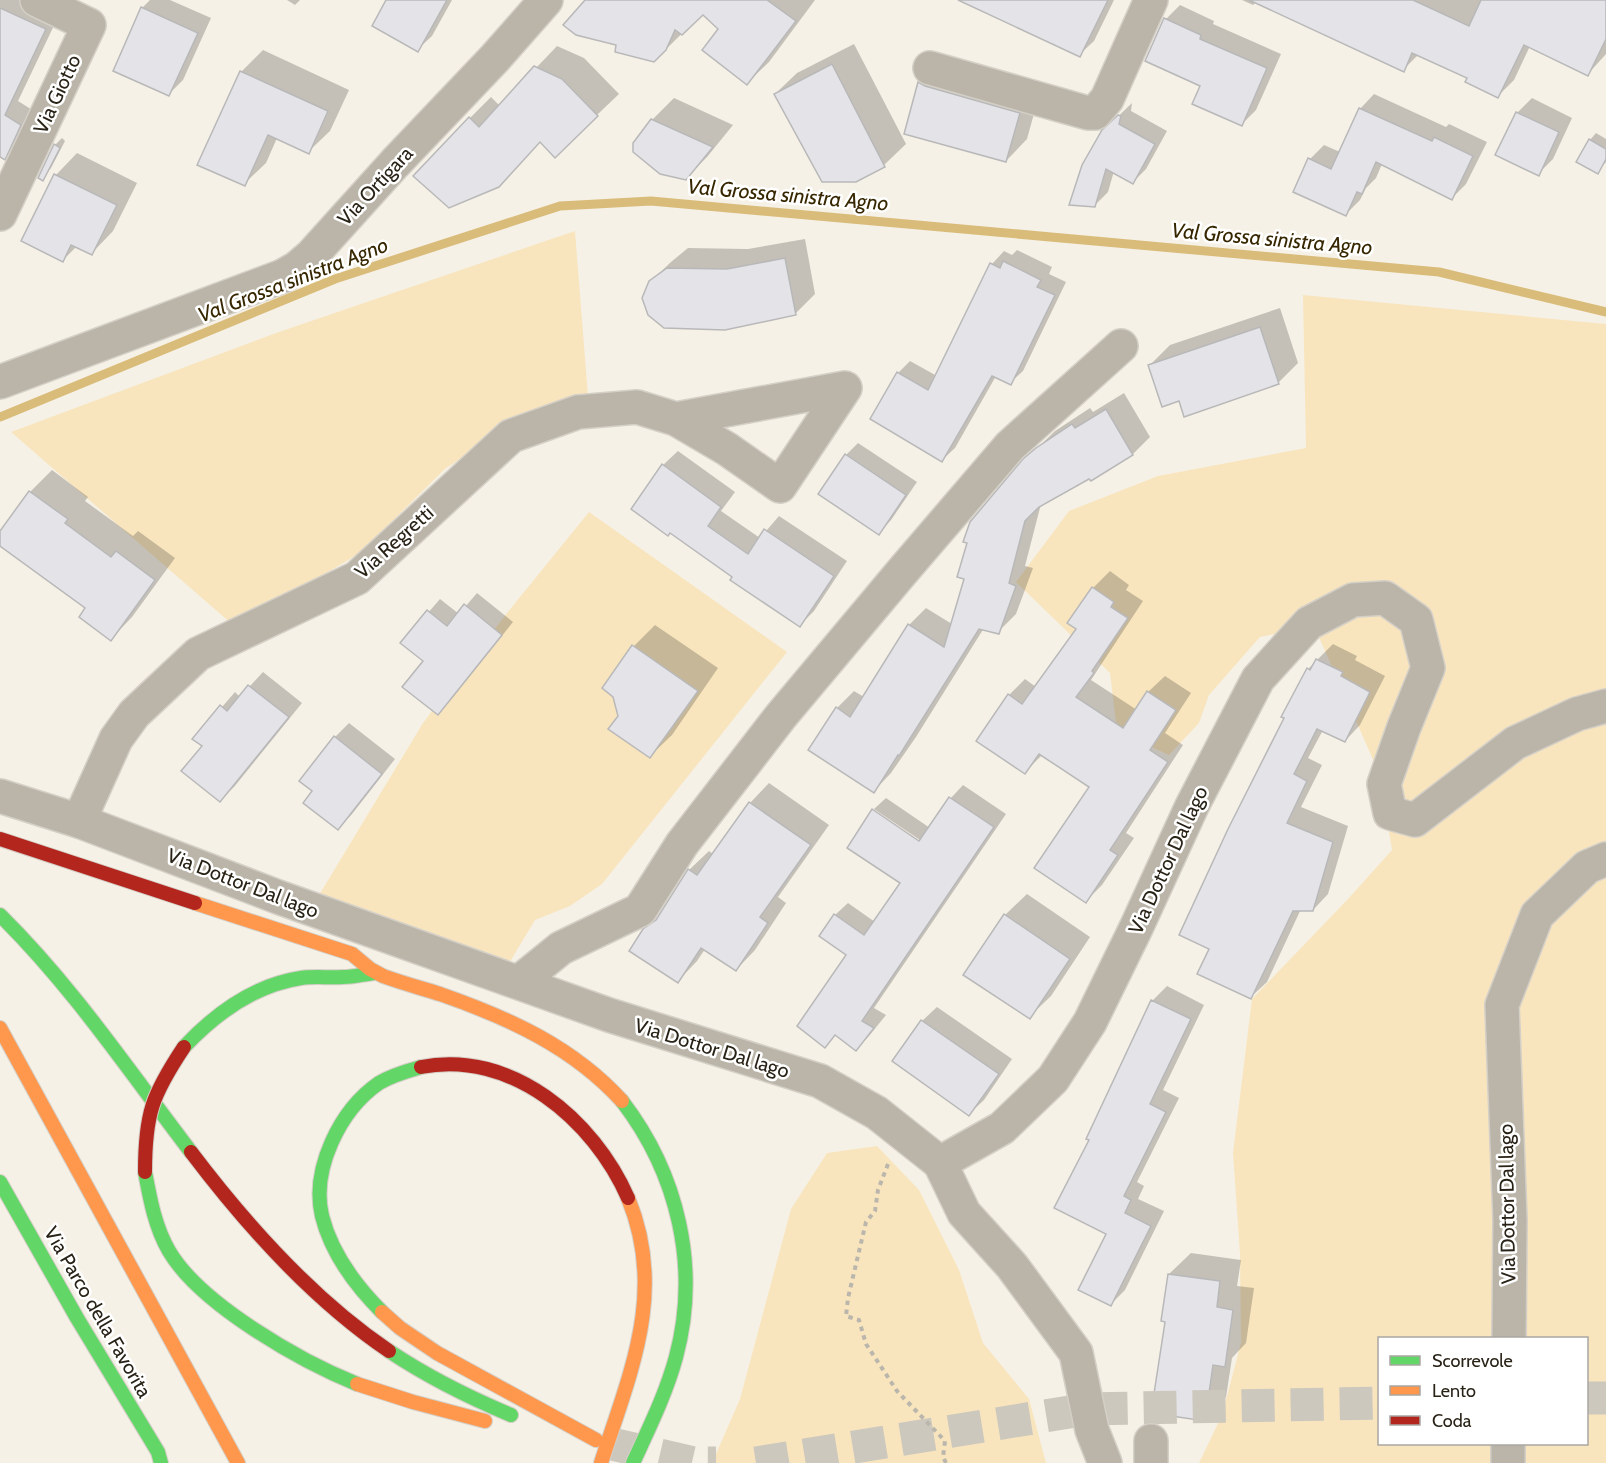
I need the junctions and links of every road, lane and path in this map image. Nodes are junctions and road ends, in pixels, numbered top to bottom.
1 (38, 0) edge
2 (546, 0) edge
3 (1151, 0) edge
4 (930, 68) dead end
5 (0, 214) edge
6 (1120, 346) dead end
7 (0, 382) edge
8 (676, 419) junction
9 (1606, 706) edge
10 (0, 796) edge
11 (79, 821) junction
12 (0, 839) edge
13 (1606, 859) edge
14 (0, 915) edge
15 (375, 973) junction
16 (519, 982) junction
17 (0, 1029) edge
18 (905, 1135) junction
19 (940, 1163) junction
20 (0, 1182) edge
21 (1509, 1337) edge
22 (526, 1421) dead end
23 (511, 1427) dead end
24 (550, 1431) dead end
25 (1508, 1445) edge
26 (161, 1463) edge
27 (238, 1463) edge
28 (601, 1463) edge
29 (633, 1463) edge
30 (946, 1463) edge
31 (1105, 1463) edge
32 (1508, 1463) edge

1 - 5 street, Via Giotto
2 - 7 street, Via Ortigara
3 - 4 street
6 - 16 street
8 - 8 street, Via Regretti
8 - 11 street, Via Regretti
9 - 19 street, Via Dottor Dal lago
10 - 11 street, Via Dottor Dal lago
11 - 16 street, Via Dottor Dal lago
12 - 15 main road
13 - 21 street, Via Dottor Dal lago
14 - 22 main road
15 - 23 main road, bridge
15 - 29 main road
16 - 18 street, Via Dottor Dal lago
17 - 27 main road
18 - 19 street, Via Dottor Dal lago
18 - 30 path
19 - 31 street
20 - 26 main road, Via Parco della Favorita
24 - 28 main road
25 - 32 street

